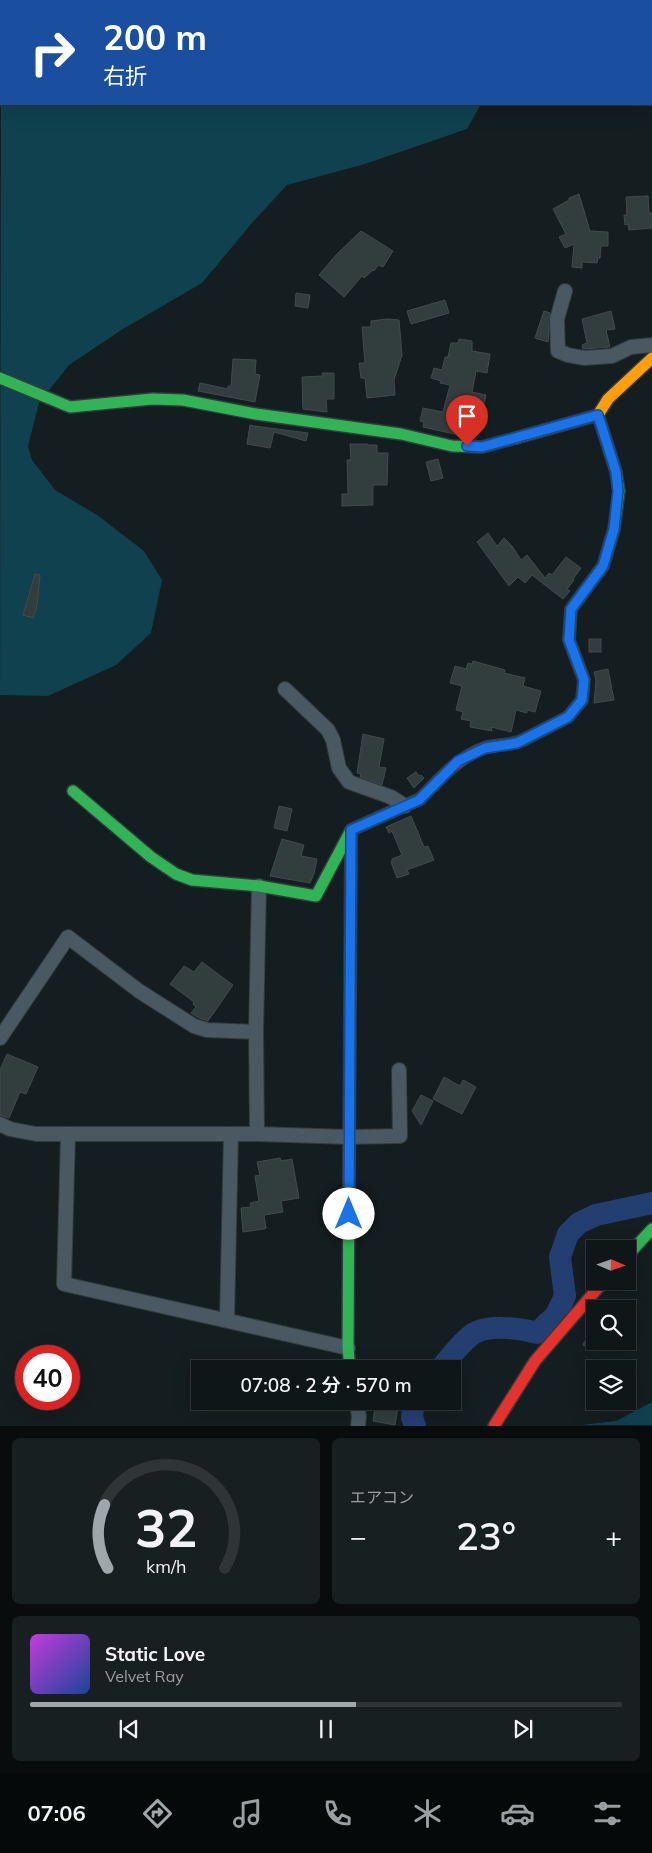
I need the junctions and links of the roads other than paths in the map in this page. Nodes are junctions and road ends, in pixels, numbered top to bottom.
1 (565, 291) dead end
2 (652, 345) edge
3 (652, 358) edge
4 (0, 378) edge
5 (598, 415) junction
6 (285, 690) dead end
7 (73, 791) dead end
8 (405, 806) junction
9 (351, 830) junction
10 (259, 886) junction
11 (256, 1032) junction
12 (0, 1038) edge
13 (399, 1070) dead end
14 (0, 1124) edge
15 (68, 1134) junction
16 (231, 1134) junction
17 (257, 1134) junction
18 (349, 1137) junction
19 (652, 1229) edge
20 (636, 1246) edge
21 (596, 1290) edge
22 (227, 1320) junction
23 (348, 1348) junction
24 (349, 1360) edge
25 (358, 1410) edge
26 (358, 1426) edge
27 (494, 1426) edge

1 - 2 street
3 - 5 street
4 - 5 street
5 - 8 street
6 - 8 street
7 - 10 street
8 - 9 street
9 - 10 street
9 - 18 street
10 - 11 street
11 - 12 street
11 - 17 street
13 - 18 street
14 - 15 street
15 - 16 street
15 - 22 street
16 - 17 street
16 - 22 street
17 - 18 street
18 - 23 street
19 - 20 street
21 - 27 street
22 - 23 street
23 - 24 street
25 - 26 street

